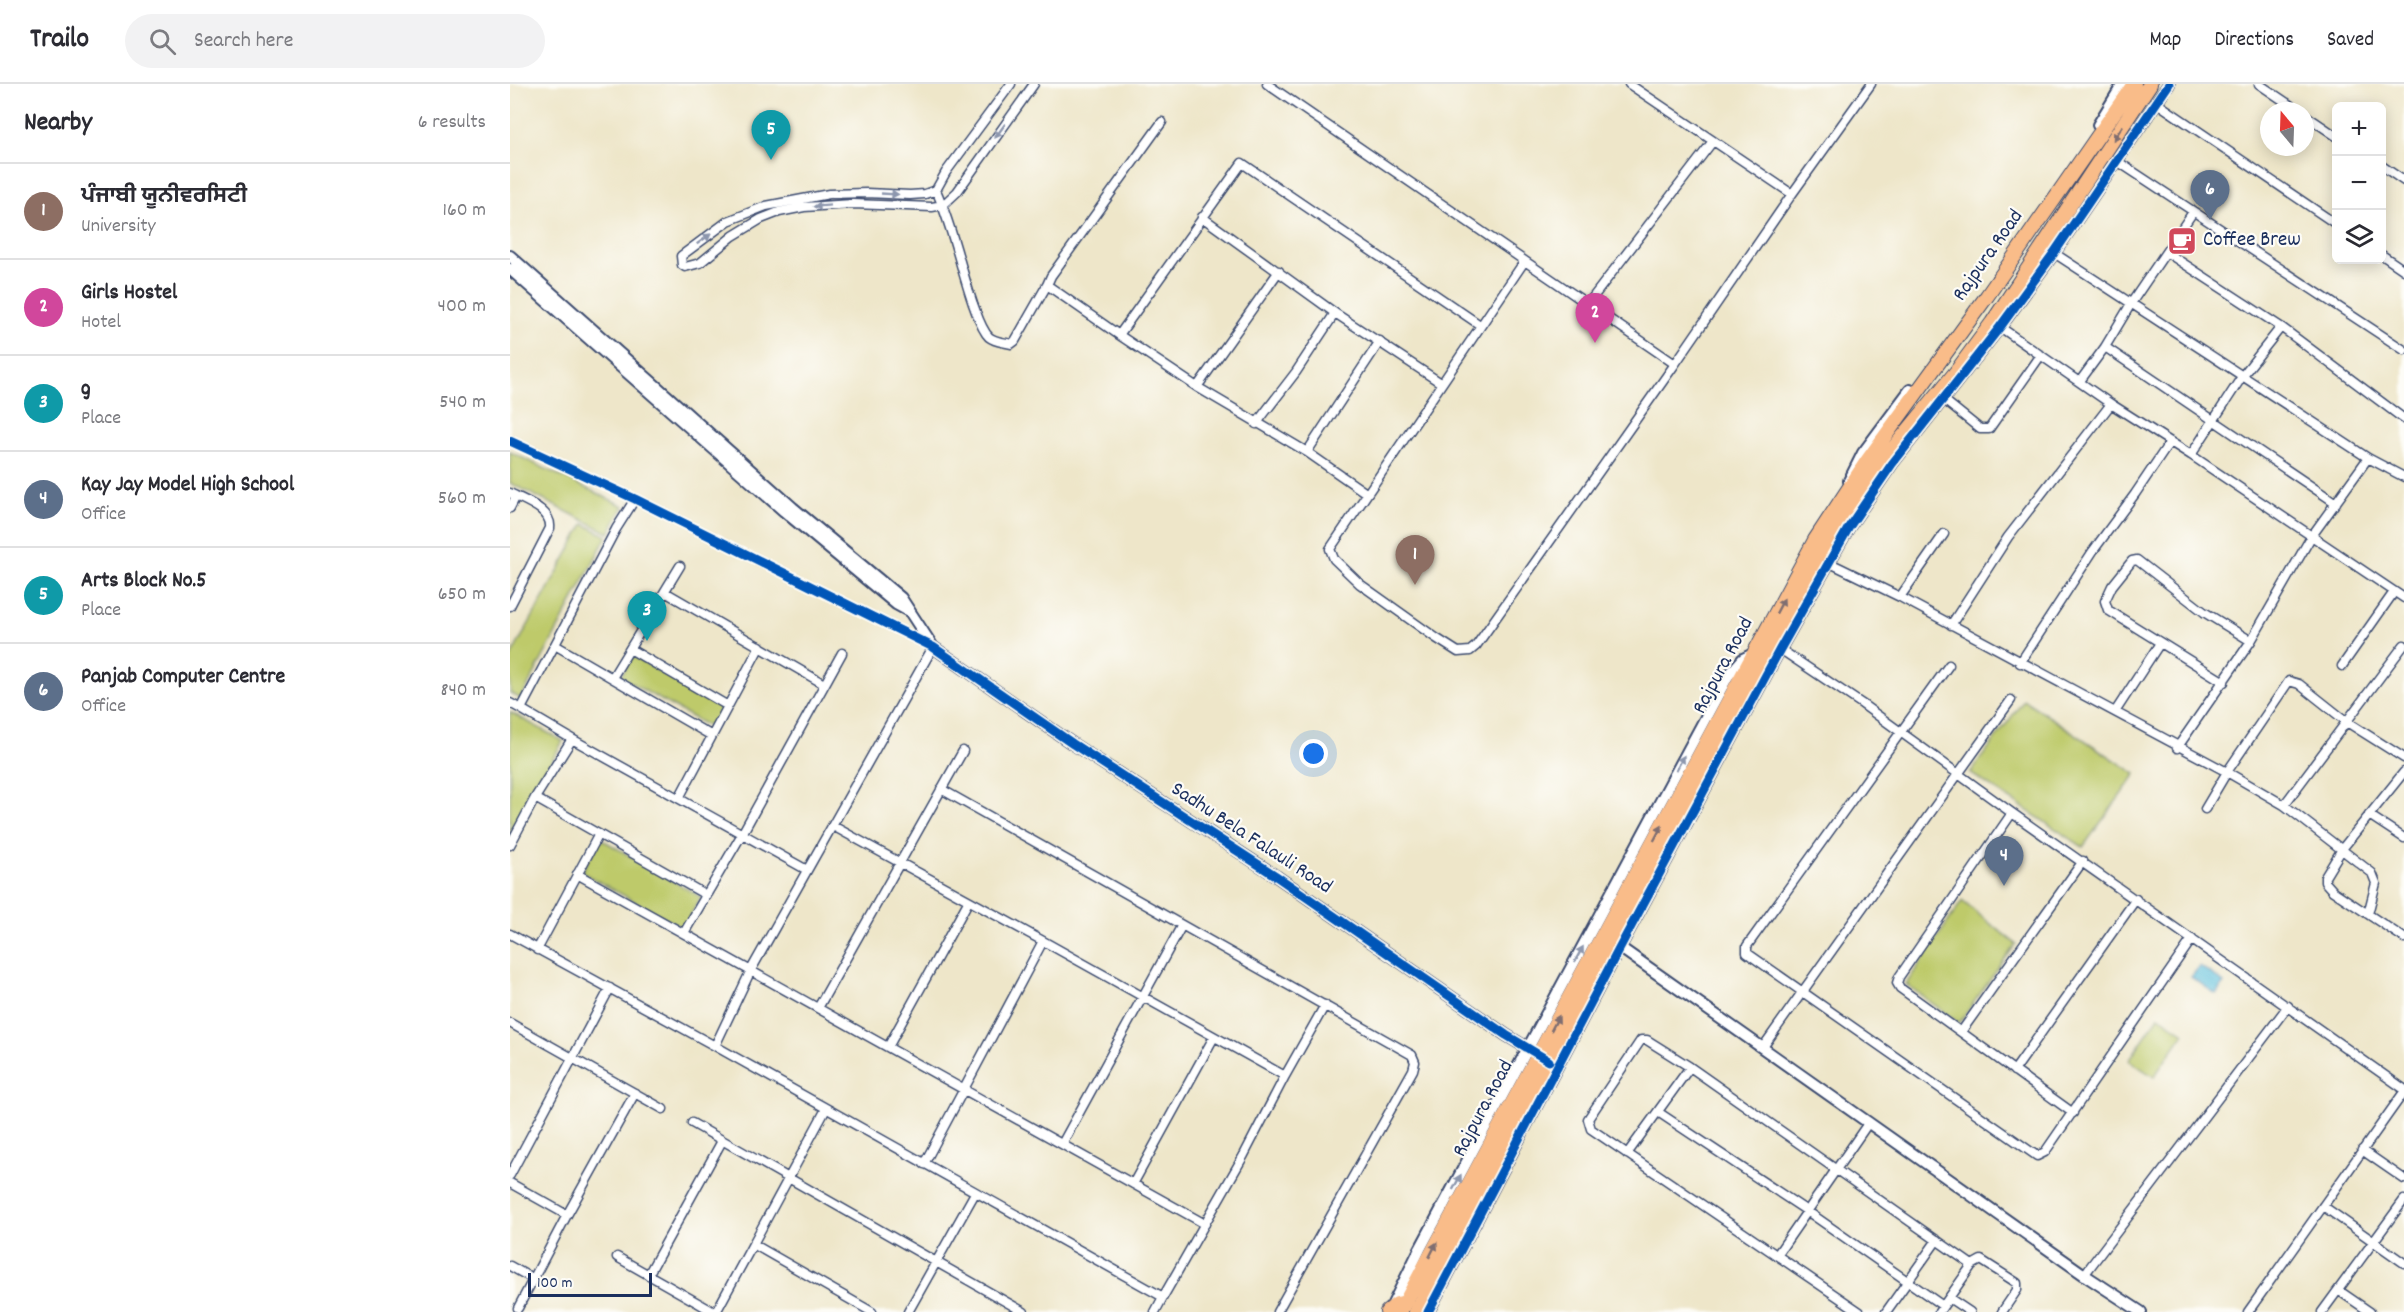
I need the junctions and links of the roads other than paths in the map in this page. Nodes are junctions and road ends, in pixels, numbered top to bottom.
1 (1011, 84) edge
2 (1034, 84) edge
3 (1267, 84) edge
4 (1629, 84) edge
5 (1871, 84) edge
6 (2112, 84) edge
7 (2123, 84) edge
8 (2134, 84) edge
9 (2150, 84) edge
10 (2168, 84) edge
11 (2259, 84) edge
12 (2115, 98) junction
13 (2286, 102) edge
14 (2157, 104) junction
15 (2314, 121) edge
16 (1162, 122) dead end
17 (2332, 133) edge
18 (1713, 141) junction
19 (2117, 161) junction
20 (2386, 169) edge
21 (2404, 181) edge
22 (936, 190) junction
23 (1792, 194) junction
24 (943, 205) junction
25 (2193, 212) junction
26 (1202, 218) junction
27 (2332, 221) edge
28 (2166, 252) junction
29 (2055, 253) junction
30 (2386, 258) edge
31 (1524, 262) junction
32 (512, 266) edge
33 (2404, 270) edge
34 (1279, 272) junction
35 (1047, 285) junction
36 (2132, 302) junction
37 (1587, 305) junction
38 (1335, 313) junction
39 (1480, 325) junction
40 (2000, 327) junction
41 (2281, 327) junction
42 (1119, 335) junction
43 (1380, 341) junction
44 (2105, 347) junction
45 (2404, 350) edge
46 (2041, 355) junction
47 (1675, 364) junction
48 (2243, 375) junction
49 (2080, 381) junction
50 (1441, 383) junction
51 (1197, 387) junction
52 (1944, 399) junction
53 (2110, 404) junction
54 (2404, 419) edge
55 (2213, 422) junction
56 (1256, 424) junction
57 (510, 441) edge
58 (2170, 442) junction
59 (1306, 452) junction
60 (2191, 455) junction
61 (2368, 458) junction
62 (1887, 463) junction
63 (2404, 477) edge
64 (1366, 493) junction
65 (513, 495) edge
66 (1841, 498) junction
67 (635, 499) junction
68 (2336, 503) junction
69 (510, 508) edge
70 (1944, 534) dead end
71 (2311, 537) junction
72 (1828, 562) junction
73 (680, 566) dead end
74 (665, 591) junction
75 (2394, 592) junction
76 (1900, 597) junction
77 (2404, 598) edge
78 (511, 601) edge
79 (1951, 625) junction
80 (2251, 641) junction
81 (2160, 643) junction
82 (555, 645) junction
83 (2404, 645) edge
84 (760, 646) junction
85 (933, 647) junction
86 (630, 649) junction
87 (1780, 649) junction
88 (842, 653) dead end
89 (1755, 653) junction
90 (2020, 663) junction
91 (1949, 665) dead end
92 (2342, 666) dead end
93 (612, 678) junction
94 (2224, 682) junction
95 (825, 684) junction
96 (2011, 700) dead end
97 (510, 703) edge
98 (728, 706) junction
99 (521, 709) junction
100 (2115, 712) junction
101 (2347, 722) junction
102 (1902, 733) junction
103 (712, 736) junction
104 (572, 739) junction
105 (2177, 748) junction
106 (963, 751) dead end
107 (2404, 758) edge
108 (2227, 772) junction
109 (2404, 772) edge
110 (1960, 774) junction
111 (941, 789) junction
112 (535, 798) junction
113 (679, 798) junction
114 (2284, 805) junction
115 (2205, 810) dead end
116 (2012, 813) junction
117 (2369, 815) junction
118 (833, 826) junction
119 (599, 834) junction
120 (742, 834) junction
121 (2404, 838) edge
122 (510, 845) edge
123 (2342, 849) junction
124 (2083, 861) junction
125 (899, 862) junction
126 (807, 870) junction
127 (577, 874) junction
128 (706, 895) junction
129 (2136, 899) junction
130 (968, 902) junction
131 (2368, 914) junction
132 (1182, 924) junction
133 (684, 933) junction
134 (510, 934) edge
135 (2404, 938) edge
136 (2192, 939) junction
137 (1043, 941) junction
138 (1612, 942) junction
139 (537, 950) junction
140 (751, 970) junction
141 (610, 988) junction
142 (1803, 993) junction
143 (1143, 997) junction
144 (1325, 1005) junction
145 (2288, 1006) junction
146 (818, 1008) junction
147 (510, 1023) edge
148 (1961, 1032) junction
149 (1214, 1037) junction
150 (715, 1046) junction
151 (888, 1047) junction
152 (1764, 1047) junction
153 (1539, 1055) junction
154 (572, 1058) junction
155 (1690, 1067) junction
156 (2014, 1071) junction
157 (1285, 1076) junction
158 (962, 1089) junction
159 (2404, 1090) edge
160 (635, 1093) junction
161 (663, 1108) dead end
162 (826, 1109) junction
163 (1658, 1112) junction
164 (2073, 1113) junction
165 (1869, 1122) junction
166 (692, 1123) dead end
167 (722, 1141) junction
168 (1062, 1144) junction
169 (2362, 1150) junction
170 (1627, 1154) junction
171 (924, 1164) junction
172 (1835, 1170) junction
173 (510, 1175) edge
174 (788, 1179) junction
175 (2404, 1179) edge
176 (510, 1183) edge
177 (1133, 1184) junction
178 (975, 1193) junction
179 (2404, 1200) edge
180 (2323, 1206) junction
181 (1807, 1211) junction
182 (567, 1215) junction
183 (1205, 1224) junction
184 (1937, 1240) junction
185 (2373, 1242) junction
186 (753, 1244) junction
187 (1777, 1255) junction
188 (616, 1257) dead end
189 (936, 1263) junction
190 (2404, 1263) edge
191 (1972, 1265) junction
192 (510, 1266) edge
193 (648, 1275) junction
194 (2084, 1275) junction
195 (533, 1279) junction
196 (1907, 1281) junction
197 (2338, 1290) junction
198 (1163, 1297) junction
199 (1949, 1298) junction
200 (856, 1303) junction
201 (518, 1308) dead end
202 (1396, 1308) edge
203 (1941, 1309) edge
204 (2136, 1311) edge
205 (715, 1312) edge
206 (850, 1312) edge
207 (872, 1312) edge
208 (908, 1312) edge
209 (1024, 1312) edge
210 (1155, 1312) edge
211 (1277, 1312) edge
212 (1416, 1312) edge
213 (1428, 1312) edge
214 (1860, 1312) edge
215 (1886, 1312) edge
216 (1970, 1312) edge
217 (2002, 1312) edge
218 (2248, 1312) edge
219 (2322, 1312) edge
220 (2370, 1312) edge

1 - 22 street
2 -> 24 street
3 - 31 street
4 - 18 street
5 - 23 street
6 - 12 street
7 - 12 street
8 - 66 highway, Rajpura Road
9 -> 62 highway, Rajpura Road
10 - 14 street
11 - 13 street
12 - 66 street
14 - 19 street
14 - 27 street
15 - 17 street
16 - 35 street
18 - 23 street
18 - 37 street
19 - 25 street
19 - 29 street
20 - 21 street
22 - 24 street
24 -> 22 street
23 - 47 street
24 - 35 street
25 - 28 street
25 - 45 street
26 - 34 street
26 - 39 street
26 - 42 street
28 - 36 street
28 - 41 street
29 - 36 street
29 - 40 street
30 - 33 street
31 - 37 street
31 - 39 street
32 - 85 street
34 - 38 street
34 - 51 street
35 - 42 street
36 - 44 street
36 - 48 street
37 - 47 street
38 - 43 street
38 - 56 street
39 - 50 street
40 - 46 street
40 - 52 street
41 - 48 street
41 - 54 street
42 - 51 street
43 - 50 street
43 - 59 street
44 - 49 street
44 - 55 street
46 - 49 street
46 - 52 street
47 - 64 street
48 - 55 street
48 - 61 street
49 - 53 street
50 - 64 street
51 - 56 street
52 - 62 street
53 - 58 street
53 - 79 street
55 - 60 street
55 - 68 street
56 - 59 street
57 - 67 street
58 - 60 street
58 - 90 street
59 - 64 street
60 - 71 street
61 - 63 street
61 - 68 street
62 - 72 street
62 - 138 highway, Rajpura Road
65 - 69 street
65 - 78 street
89 -> 66 highway, Rajpura Road
67 - 82 street
67 - 85 street
68 - 71 street
70 - 76 street
71 - 75 street
71 - 80 street
72 - 76 street
72 - 87 street
73 - 74 street
74 - 84 street
74 - 86 street
75 - 77 street
75 - 92 street
76 - 79 street
79 - 90 street
80 - 81 street
80 - 94 street
81 - 94 street
81 - 100 street
82 - 93 street
82 - 99 street
83 - 101 street
84 - 95 street
84 - 98 street
85 - 118 street
85 - 153 street, Sadhu Bela Falauli Road
86 - 93 street
86 - 98 street
87 - 102 street
87 - 138 street
88 - 95 street
138 -> 89 highway, Rajpura Road
153 -> 89 street
90 - 100 street
91 - 102 street
93 - 103 street
94 - 105 street
95 - 120 street
96 - 110 street
97 - 99 street
98 - 103 street
99 - 104 street
100 - 105 street
101 - 107 street
101 - 108 street
101 - 114 street
102 - 110 street
102 - 142 street
103 - 113 street
104 - 112 street
104 - 113 street
105 - 108 street
106 - 111 street
108 - 114 street
108 - 115 street
109 - 117 street
110 - 116 street
110 - 142 street
111 - 125 street
111 - 132 street
112 - 119 street
112 - 122 street
113 - 120 street
114 - 123 street
116 - 124 street
116 - 148 street
117 - 121 street
117 - 123 street
118 - 125 street
118 - 126 street
119 - 127 street
119 - 128 street
120 - 126 street
120 - 128 street
123 - 131 street
123 - 131 street
124 - 129 street
124 - 148 street
125 - 130 street
125 - 146 street
126 - 140 street
127 - 133 street
127 - 139 street
128 - 133 street
129 - 136 street
129 - 156 street
130 - 137 street
130 - 151 street
131 - 135 street
132 - 143 street
132 - 144 street
133 - 140 street
134 - 139 street
136 - 145 street
136 - 164 street
137 - 143 street
137 - 158 street
138 - 152 street
138 - 153 highway, Rajpura Road
138 - 213 street
139 - 141 street
140 - 146 street
140 - 150 street
141 - 150 street
141 - 154 street
142 - 152 street
142 - 164 street
143 - 149 street
143 - 168 street
144 - 157 street
144 - 211 street
145 - 159 street
145 - 194 street
146 - 151 street
147 - 154 street
148 - 156 street
149 - 157 street
149 - 177 street
150 - 162 street
151 - 158 street
152 - 165 street
202 -> 153 highway, Rajpura Road
153 - 212 highway
154 - 160 street
154 - 173 street
155 - 163 street
155 - 170 street
155 - 172 street
156 - 164 street
157 - 183 street
158 - 168 street
158 - 171 street
159 - 169 street
160 - 161 street
160 - 182 street
162 - 171 street
162 - 174 street
163 - 170 street
163 - 181 street
165 - 172 street
165 - 194 street
166 - 167 street
167 - 174 street
167 - 193 street
168 - 177 street
169 - 175 street
169 - 180 street
170 - 187 street
171 - 178 street
172 - 181 street
172 - 184 street
174 - 186 street
174 - 189 street
176 - 182 street
177 - 183 street
178 - 189 street
178 - 198 street
179 - 185 street
180 - 185 street
180 - 218 street
181 - 187 street
181 - 196 street
182 - 195 street
183 - 198 street
184 - 191 street
184 - 196 street
185 - 190 street
185 - 197 street
186 - 200 street
186 - 205 street
187 - 214 street
188 - 193 street
189 - 208 street
189 - 209 street
191 - 199 street
191 - 217 street
192 - 195 street
193 - 205 street
194 - 204 street
195 - 201 street
196 - 203 street
196 - 215 street
197 - 219 street
197 - 220 street
198 - 210 street
199 - 203 street
199 - 216 street
200 - 206 street
200 - 207 street

